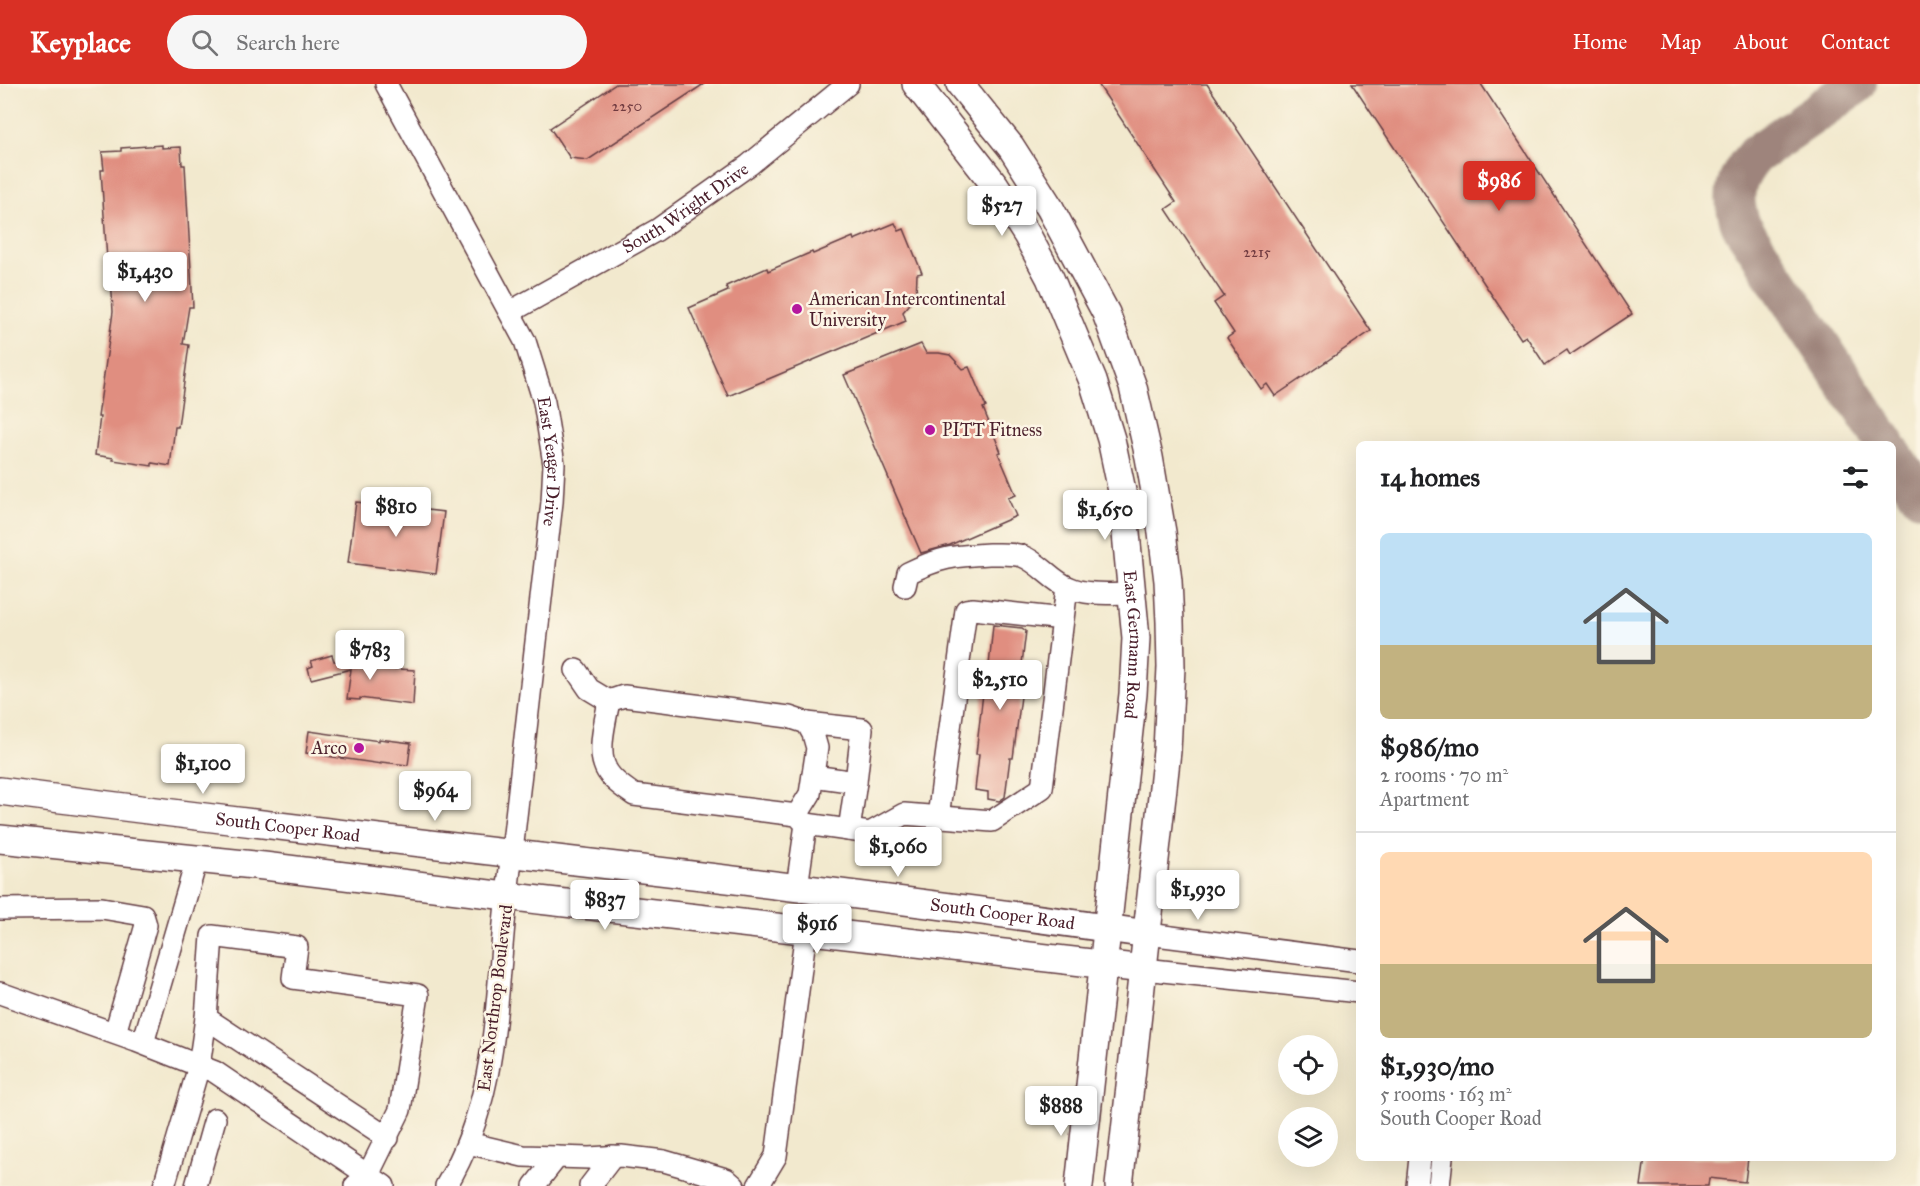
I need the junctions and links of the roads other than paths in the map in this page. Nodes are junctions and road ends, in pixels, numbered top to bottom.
1 (386, 84) edge
2 (848, 84) edge
3 (916, 84) edge
4 (960, 84) edge
5 (510, 312) junction
6 (904, 586) dead end
7 (1067, 587) junction
8 (1132, 593) junction
9 (1063, 619) junction
10 (576, 670) dead end
11 (609, 701) junction
12 (1169, 722) junction
13 (807, 723) junction
14 (813, 776) junction
15 (856, 782) junction
16 (0, 791) edge
17 (938, 817) junction
18 (802, 820) junction
19 (849, 830) junction
20 (0, 839) edge
21 (197, 859) junction
22 (509, 875) junction
23 (797, 887) junction
24 (0, 909) edge
25 (1107, 928) junction
26 (806, 931) junction
27 (1148, 934) junction
28 (1356, 961) edge
29 (1103, 965) junction
30 (1144, 969) junction
31 (1356, 992) edge
32 (0, 993) edge
33 (206, 1018) junction
34 (115, 1033) junction
35 (143, 1043) junction
36 (199, 1065) junction
37 (215, 1119) dead end
38 (388, 1138) junction
39 (468, 1143) junction
40 (557, 1156) junction
41 (613, 1156) junction
42 (1420, 1161) edge
43 (1442, 1161) edge
44 (369, 1182) edge
45 (164, 1186) edge
46 (196, 1186) edge
47 (446, 1186) edge
48 (534, 1186) edge
49 (590, 1186) edge
50 (734, 1186) edge
51 (758, 1186) edge
52 (1078, 1186) edge
53 (1119, 1186) edge
54 (1417, 1186) edge
55 (1439, 1186) edge

1 - 5 street, East Yeager Drive
2 - 5 street, South Wright Drive
3 - 8 main road, East Germann Road
4 - 12 main road, East Germann Road
5 - 22 street, East Yeager Drive
6 - 7 street
7 - 8 street
7 - 9 street
8 - 12 main road
8 - 25 main road, East Germann Road
9 - 17 street
9 - 17 street
10 - 11 street
11 - 13 street
11 - 18 street
12 - 27 main road, East Germann Road
13 - 14 street
13 - 15 street
14 - 15 street
14 - 18 street
15 - 19 street
16 - 22 main road, South Cooper Road
17 - 19 street
18 - 19 street
18 - 23 street
20 - 21 main road, South Cooper Road
21 - 22 main road, South Cooper Road
21 - 35 street
22 - 23 main road, South Cooper Road
22 - 26 main road, South Cooper Road
22 - 39 street, East Northrop Boulevard
23 - 25 main road, South Cooper Road
24 - 34 street
25 - 27 main road, South Cooper Road
25 - 29 main road, East Germann Road
26 - 29 main road, South Cooper Road
26 - 51 street
27 - 28 street, South Cooper Road
27 - 30 main road, East Germann Road
29 - 30 main road, South Cooper Road
29 - 52 main road, East Germann Road
30 - 31 street, South Cooper Road
30 - 53 main road, East Germann Road
32 - 34 street
33 - 36 street
33 - 38 street
33 - 38 street
34 - 35 street
35 - 36 street
36 - 44 street
36 - 45 street
37 - 46 street
38 - 44 street
39 - 40 street
39 - 47 street, East Northrop Boulevard
40 - 41 street
40 - 48 street
41 - 49 street
41 - 50 street
42 - 54 street
43 - 55 street

